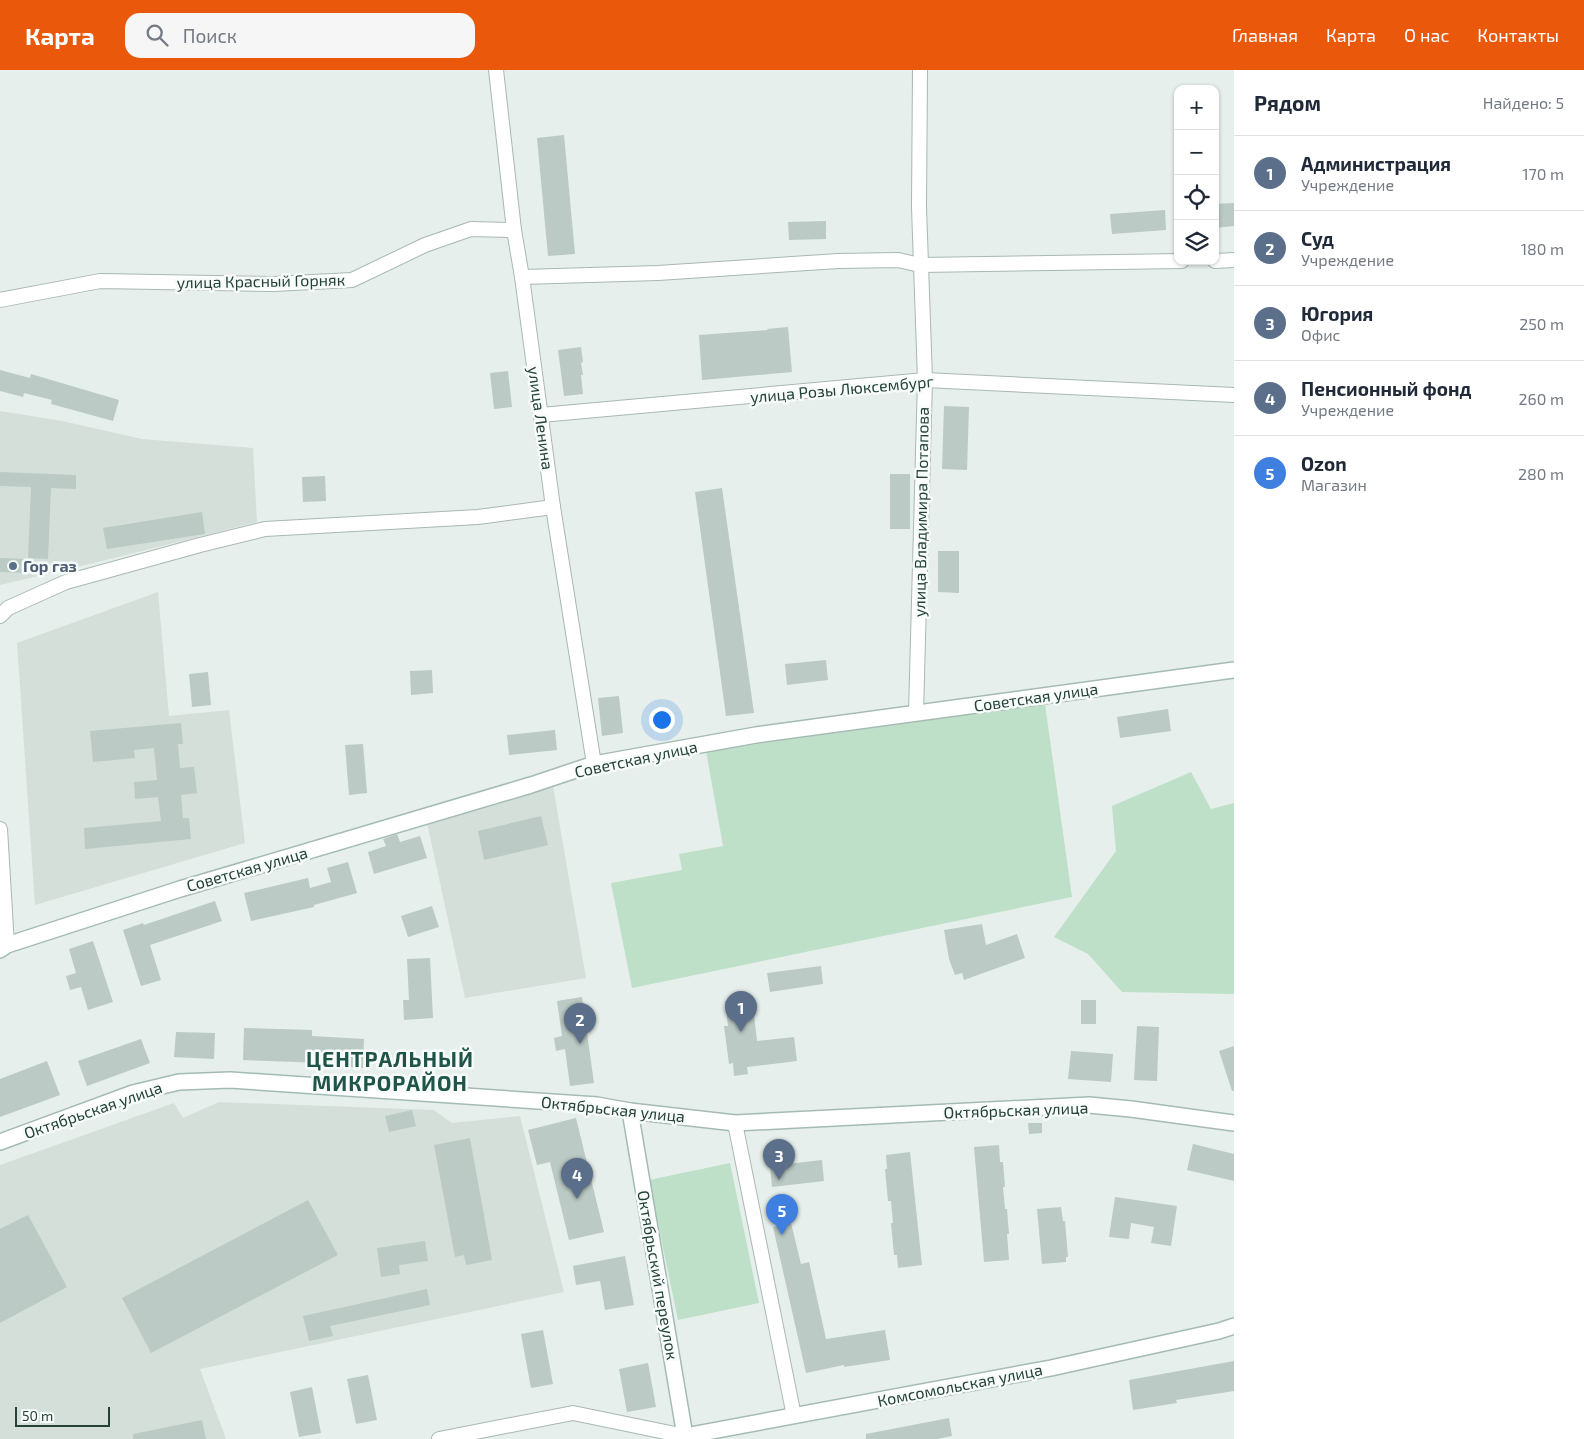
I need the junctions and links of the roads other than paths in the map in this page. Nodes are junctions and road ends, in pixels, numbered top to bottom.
1 (496, 70) edge
2 (920, 70) edge
3 (514, 230) junction
4 (1234, 260) edge
5 (1174, 261) edge
6 (1219, 261) edge
7 (920, 265) junction
8 (522, 277) junction
9 (0, 300) edge
10 (924, 380) junction
11 (1234, 395) edge
12 (540, 415) junction
13 (554, 507) junction
14 (3, 611) edge
15 (1234, 670) edge
16 (916, 713) junction
17 (594, 764) junction
18 (0, 829) edge
19 (4, 947) edge
20 (630, 1111) junction
21 (735, 1123) junction
22 (1234, 1123) edge
23 (0, 1142) edge
24 (1234, 1326) edge
25 (794, 1416) junction
26 (685, 1437) edge
27 (439, 1439) edge

1 - 3 street, улица Ленина
2 - 7 street, улица Владимира Потапова
3 - 8 street, улица Ленина
3 - 9 street, улица Красный Горняк
4 - 6 street
5 - 7 street
7 - 8 street
7 - 10 street, улица Владимира Потапова
8 - 12 street, улица Ленина
10 - 11 street, улица Розы Люксембург
10 - 12 street, улица Розы Люксембург
10 - 16 street, улица Владимира Потапова
12 - 13 street, улица Ленина
13 - 14 street
13 - 17 street, улица Ленина
15 - 16 main road, Советская улица
16 - 17 main road, Советская улица
17 - 19 main road, Советская улица
18 - 19 street
20 - 21 main road, Октябрьская улица
20 - 23 main road, Октябрьская улица
20 - 26 main road, Октябрьский переулок
21 - 22 main road, Октябрьская улица
21 - 25 street
24 - 25 main road, Комсомольская улица
25 - 26 main road, Комсомольская улица
26 - 27 street

